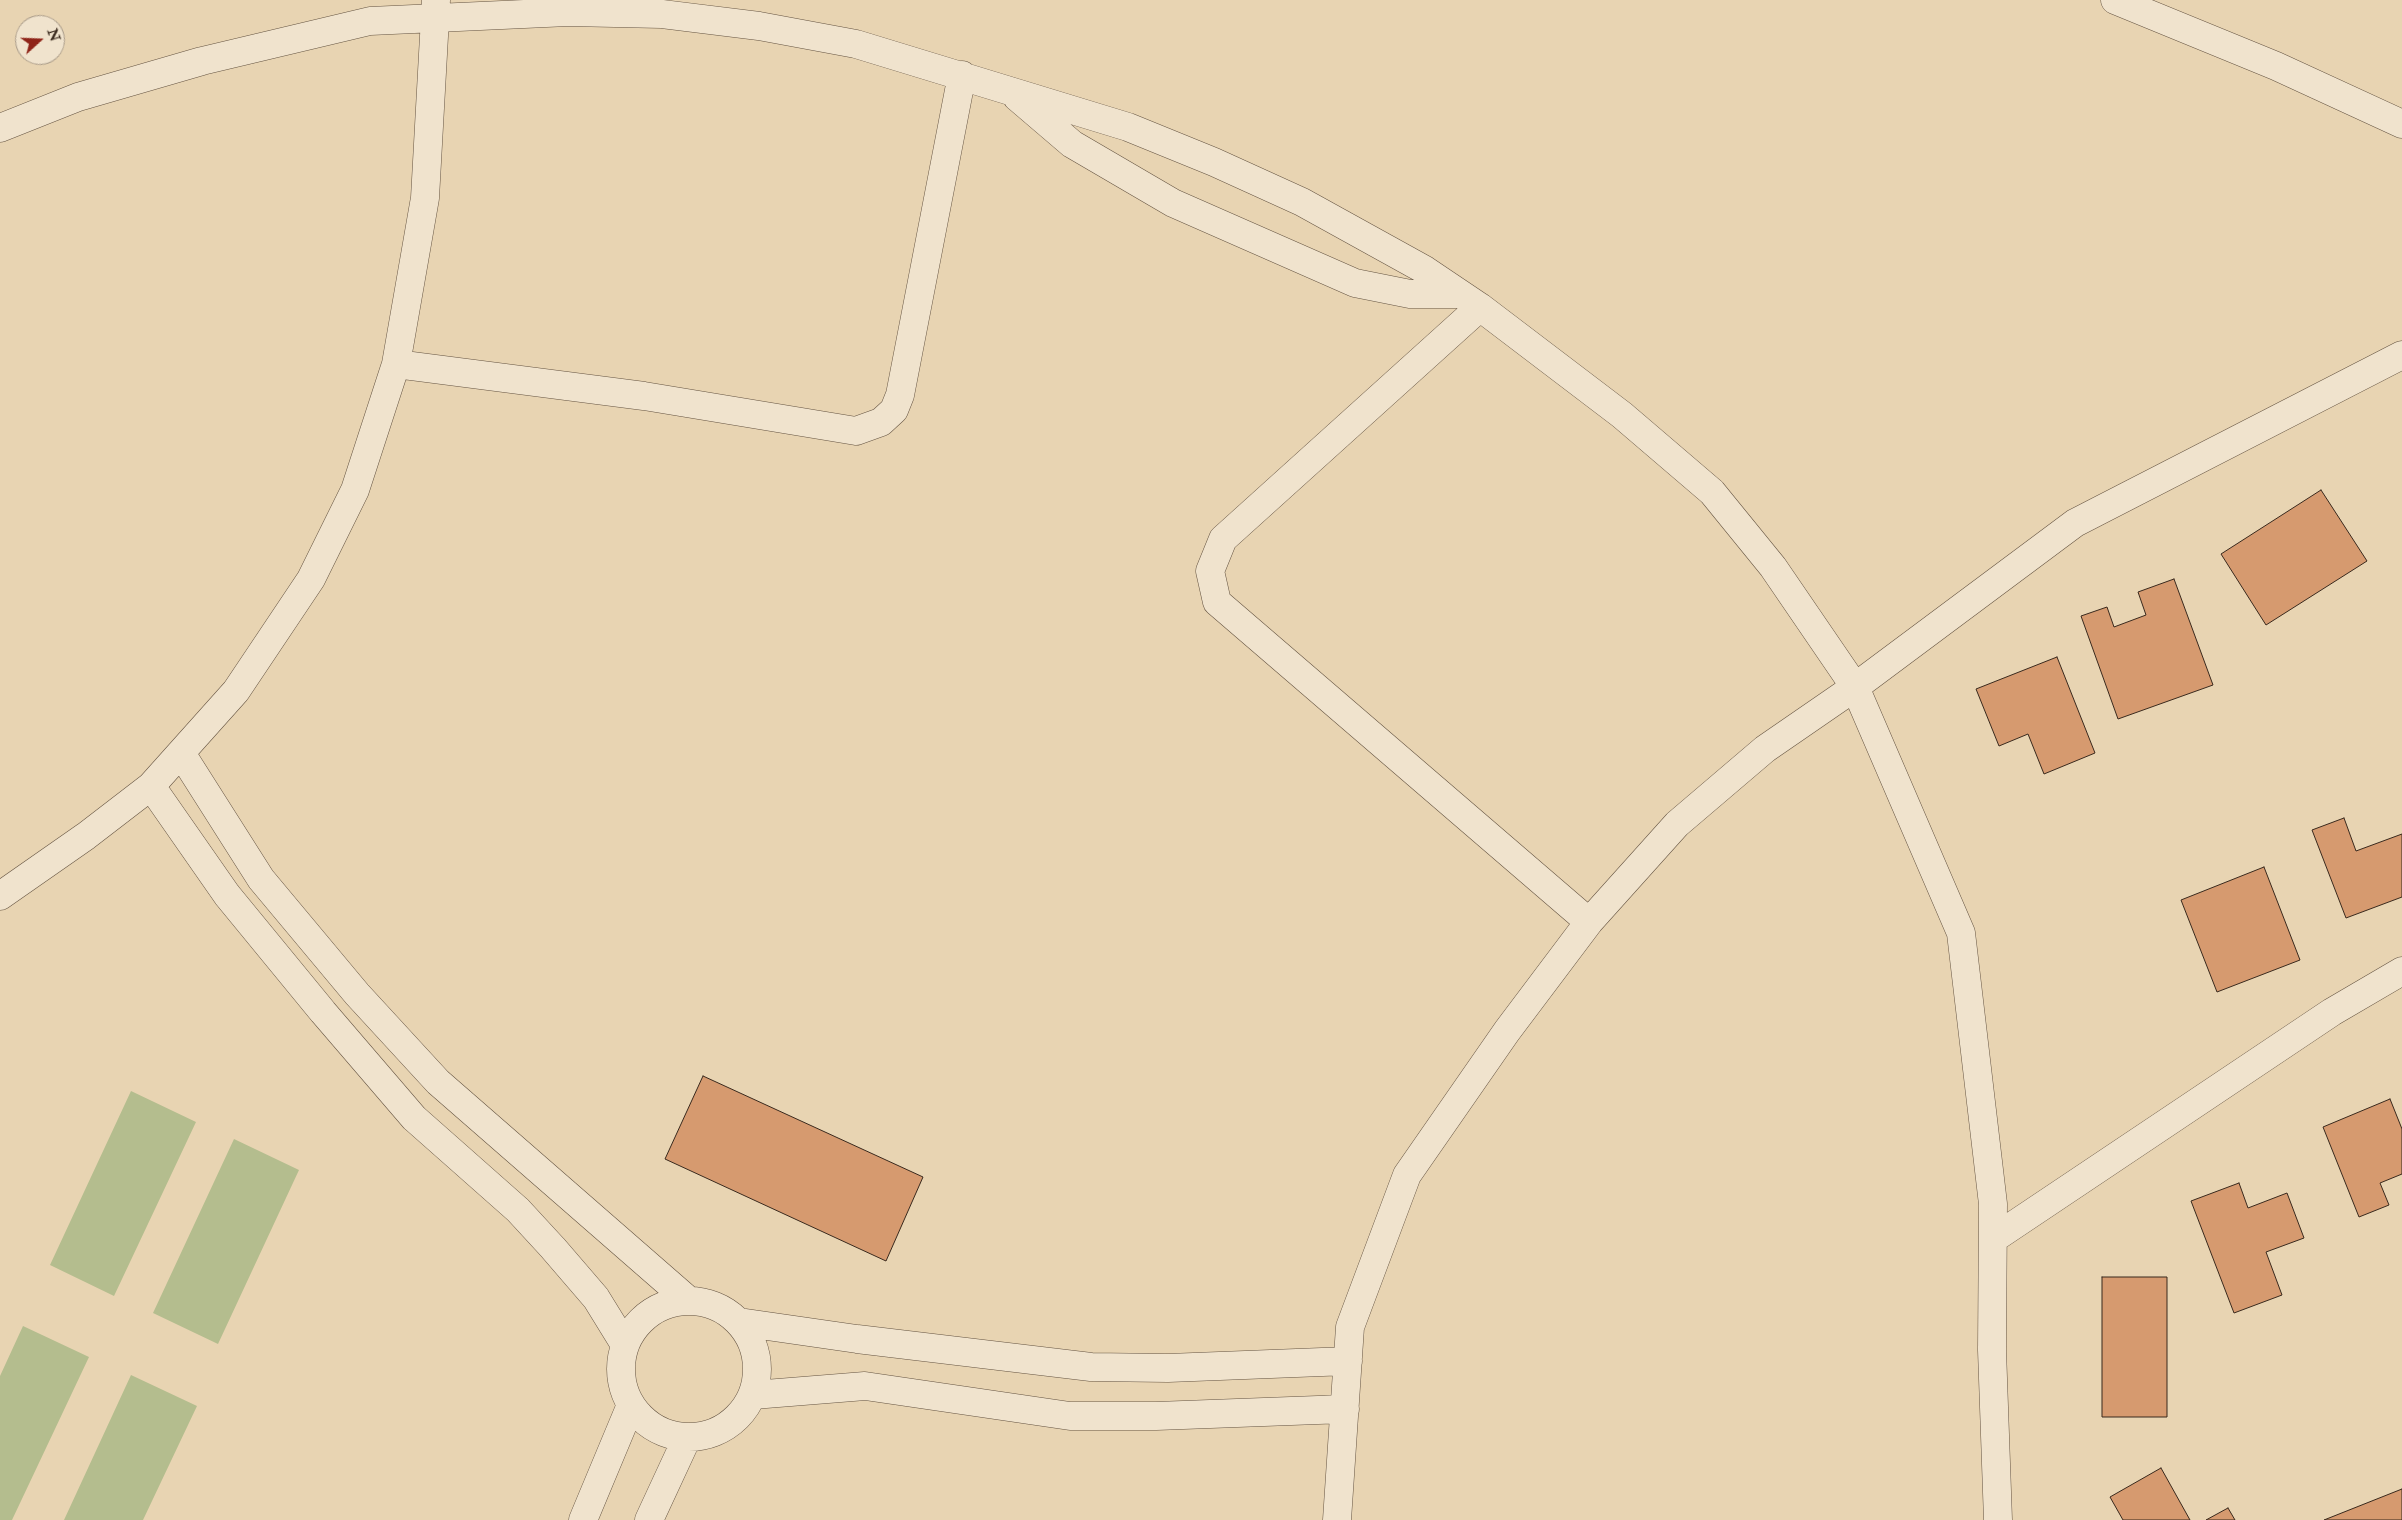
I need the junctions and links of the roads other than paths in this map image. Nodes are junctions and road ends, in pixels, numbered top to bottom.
1 (2115, 0) edge
2 (436, 9) edge
3 (962, 75) junction
4 (1009, 90) junction
5 (2402, 124) edge
6 (0, 128) edge
7 (1470, 300) junction
8 (2402, 354) edge
9 (396, 364) junction
10 (1855, 688) junction
11 (181, 753) junction
12 (151, 786) junction
13 (0, 896) edge
14 (1589, 922) junction
15 (2402, 971) edge
16 (1993, 1239) junction
17 (688, 1300) junction
18 (739, 1322) junction
19 (625, 1344) junction
20 (1348, 1361) junction
21 (753, 1395) junction
22 (631, 1405) junction
23 (1345, 1409) junction
24 (687, 1438) junction
25 (583, 1520) edge
26 (649, 1520) edge
27 (1337, 1520) edge
28 (1998, 1520) edge

1 - 5 street
2 - 3 street
2 - 6 street
2 - 9 street
3 - 4 street
3 - 9 street
4 - 7 street
4 - 7 street
7 - 10 street
7 - 14 street
8 - 10 street
9 - 11 street
10 - 14 street
10 - 16 street
11 - 12 street
11 - 17 street
12 - 13 street
12 - 19 street
14 - 20 street
15 - 16 street
16 - 28 street
17 - 18 street
17 - 19 street
18 - 20 street
18 - 21 street
19 - 22 street
20 - 23 street
21 - 23 street
21 - 24 street
22 - 24 street
22 - 25 street
23 - 27 street
24 - 26 street

